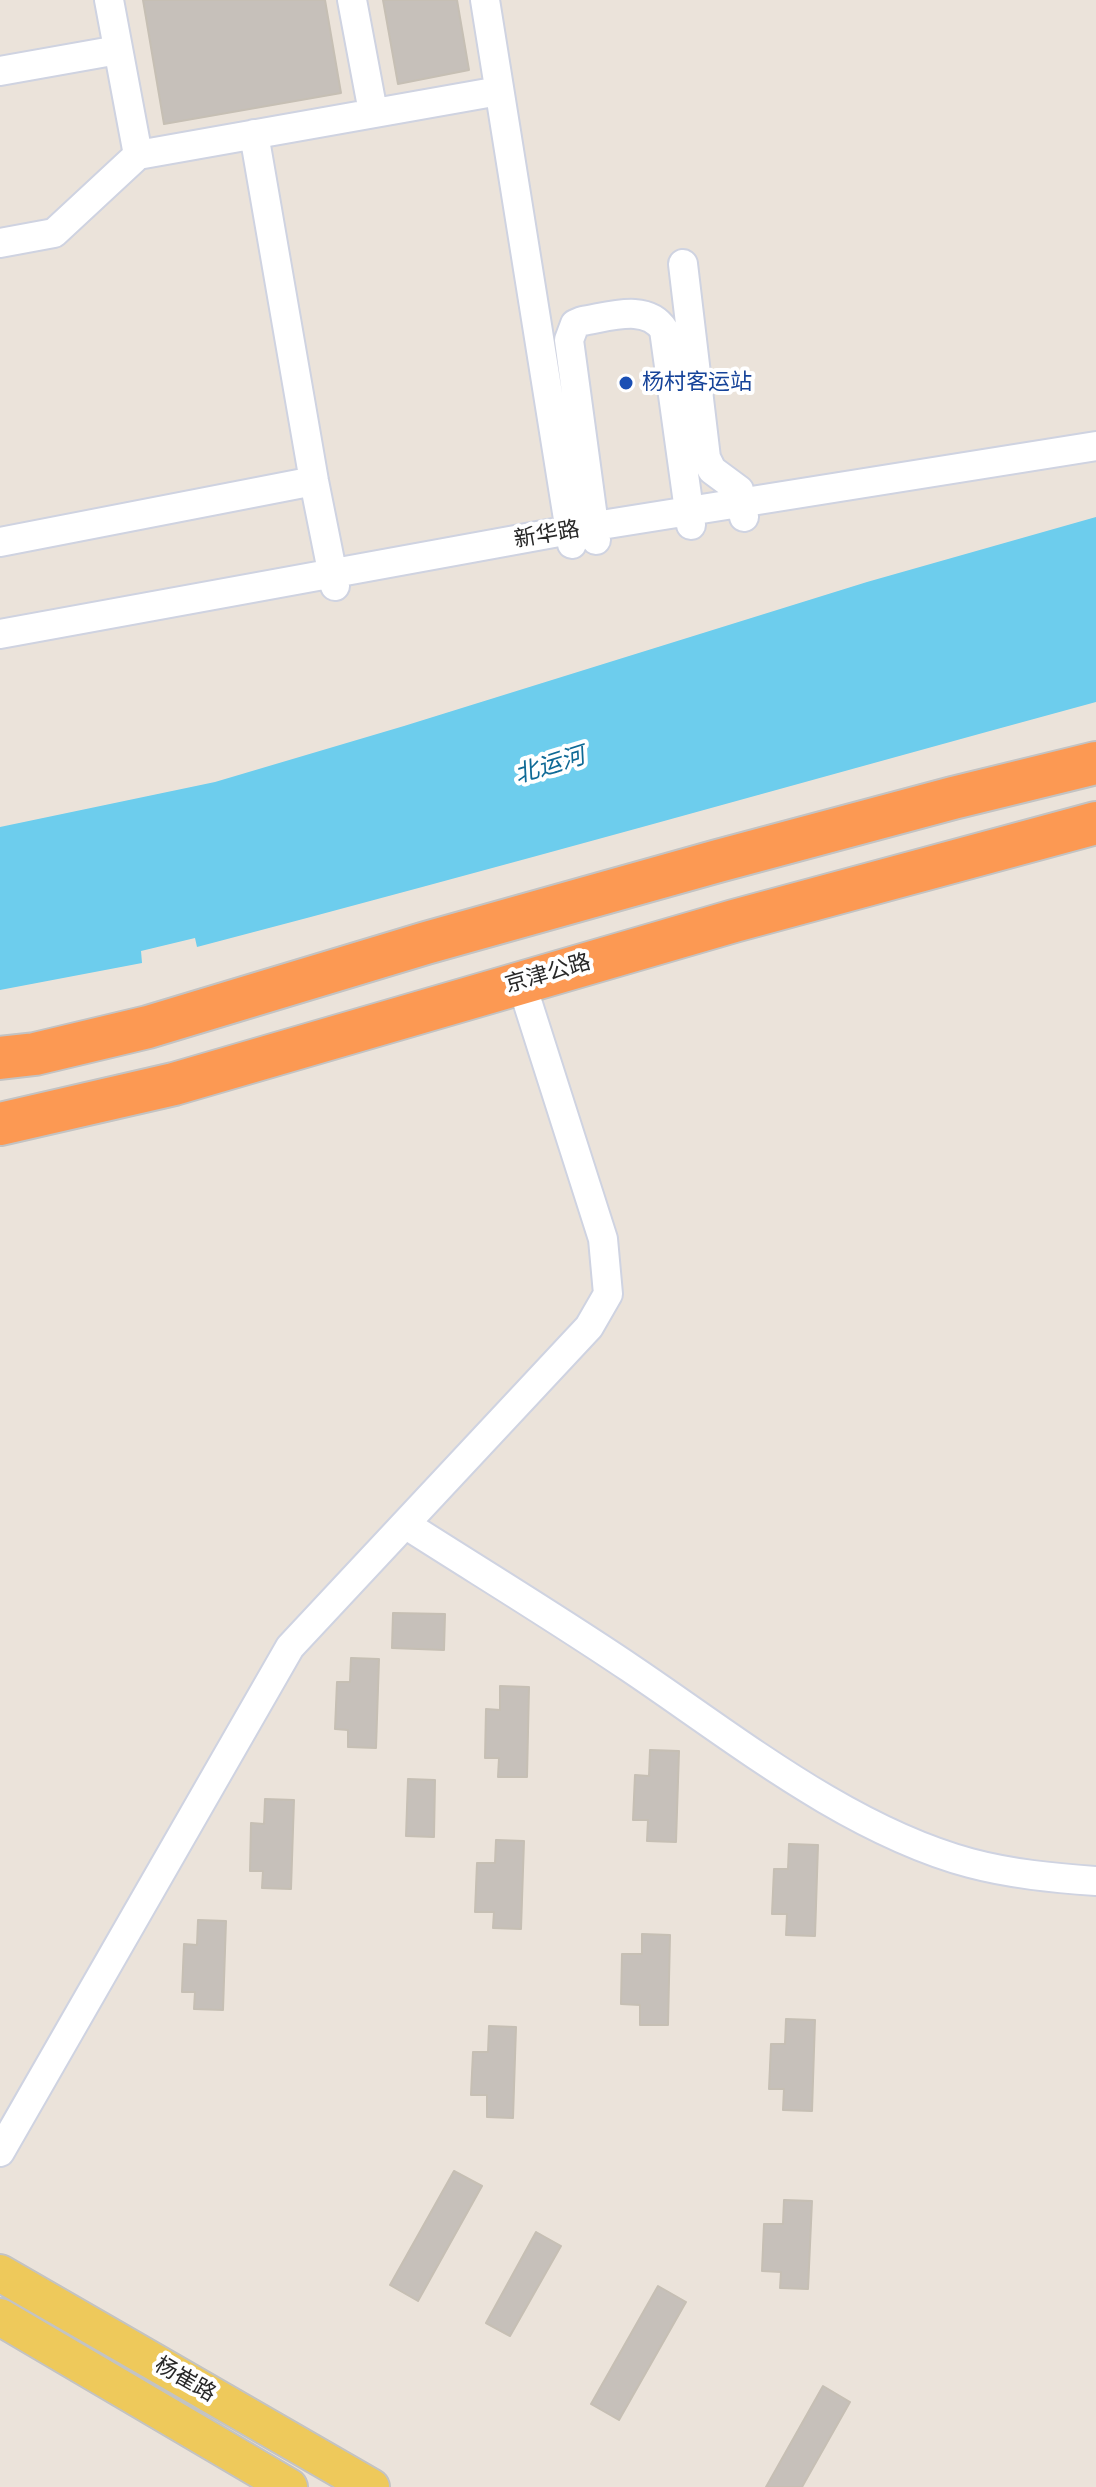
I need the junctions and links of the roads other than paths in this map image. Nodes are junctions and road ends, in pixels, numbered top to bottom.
1 (109, 0) edge
2 (352, 0) edge
3 (485, 0) edge
4 (118, 50) junction
5 (0, 71) edge
6 (499, 91) junction
7 (373, 112) junction
8 (254, 134) junction
9 (138, 155) junction
10 (0, 243) edge
11 (683, 264) dead end
12 (1096, 446) edge
13 (1096, 460) edge
14 (314, 481) junction
15 (743, 511) junction
16 (690, 519) junction
17 (583, 535) junction
18 (0, 542) edge
19 (334, 579) junction
20 (0, 634) edge
21 (0, 645) edge
22 (1096, 763) edge
23 (1096, 823) edge
24 (521, 982) junction
25 (0, 1058) edge
26 (0, 1124) edge
27 (405, 1524) junction
28 (1096, 1881) edge
29 (0, 2152) edge
30 (0, 2273) edge
31 (0, 2317) edge
32 (289, 2487) edge
33 (371, 2487) edge

1 - 4 street
2 - 7 street
3 - 6 street
4 - 5 street
4 - 9 street
6 - 7 street
6 - 17 street
7 - 8 street
8 - 9 street
8 - 14 street
9 - 10 street
11 - 15 street
12 - 15 street, 新华路
13 - 15 street, 新华路
14 - 18 street
14 - 19 street
15 - 16 street, 新华路
16 - 17 street, 新华路
16 - 17 street
17 - 19 street, 新华路
19 - 20 street, 新华路
19 - 21 street, 新华路
22 - 25 highway
23 - 24 highway, 京津公路
24 - 26 highway, 京津公路
24 - 27 street
27 - 28 street
27 - 29 street
30 - 33 main road, 杨崔路
31 - 32 main road, 杨崔路

